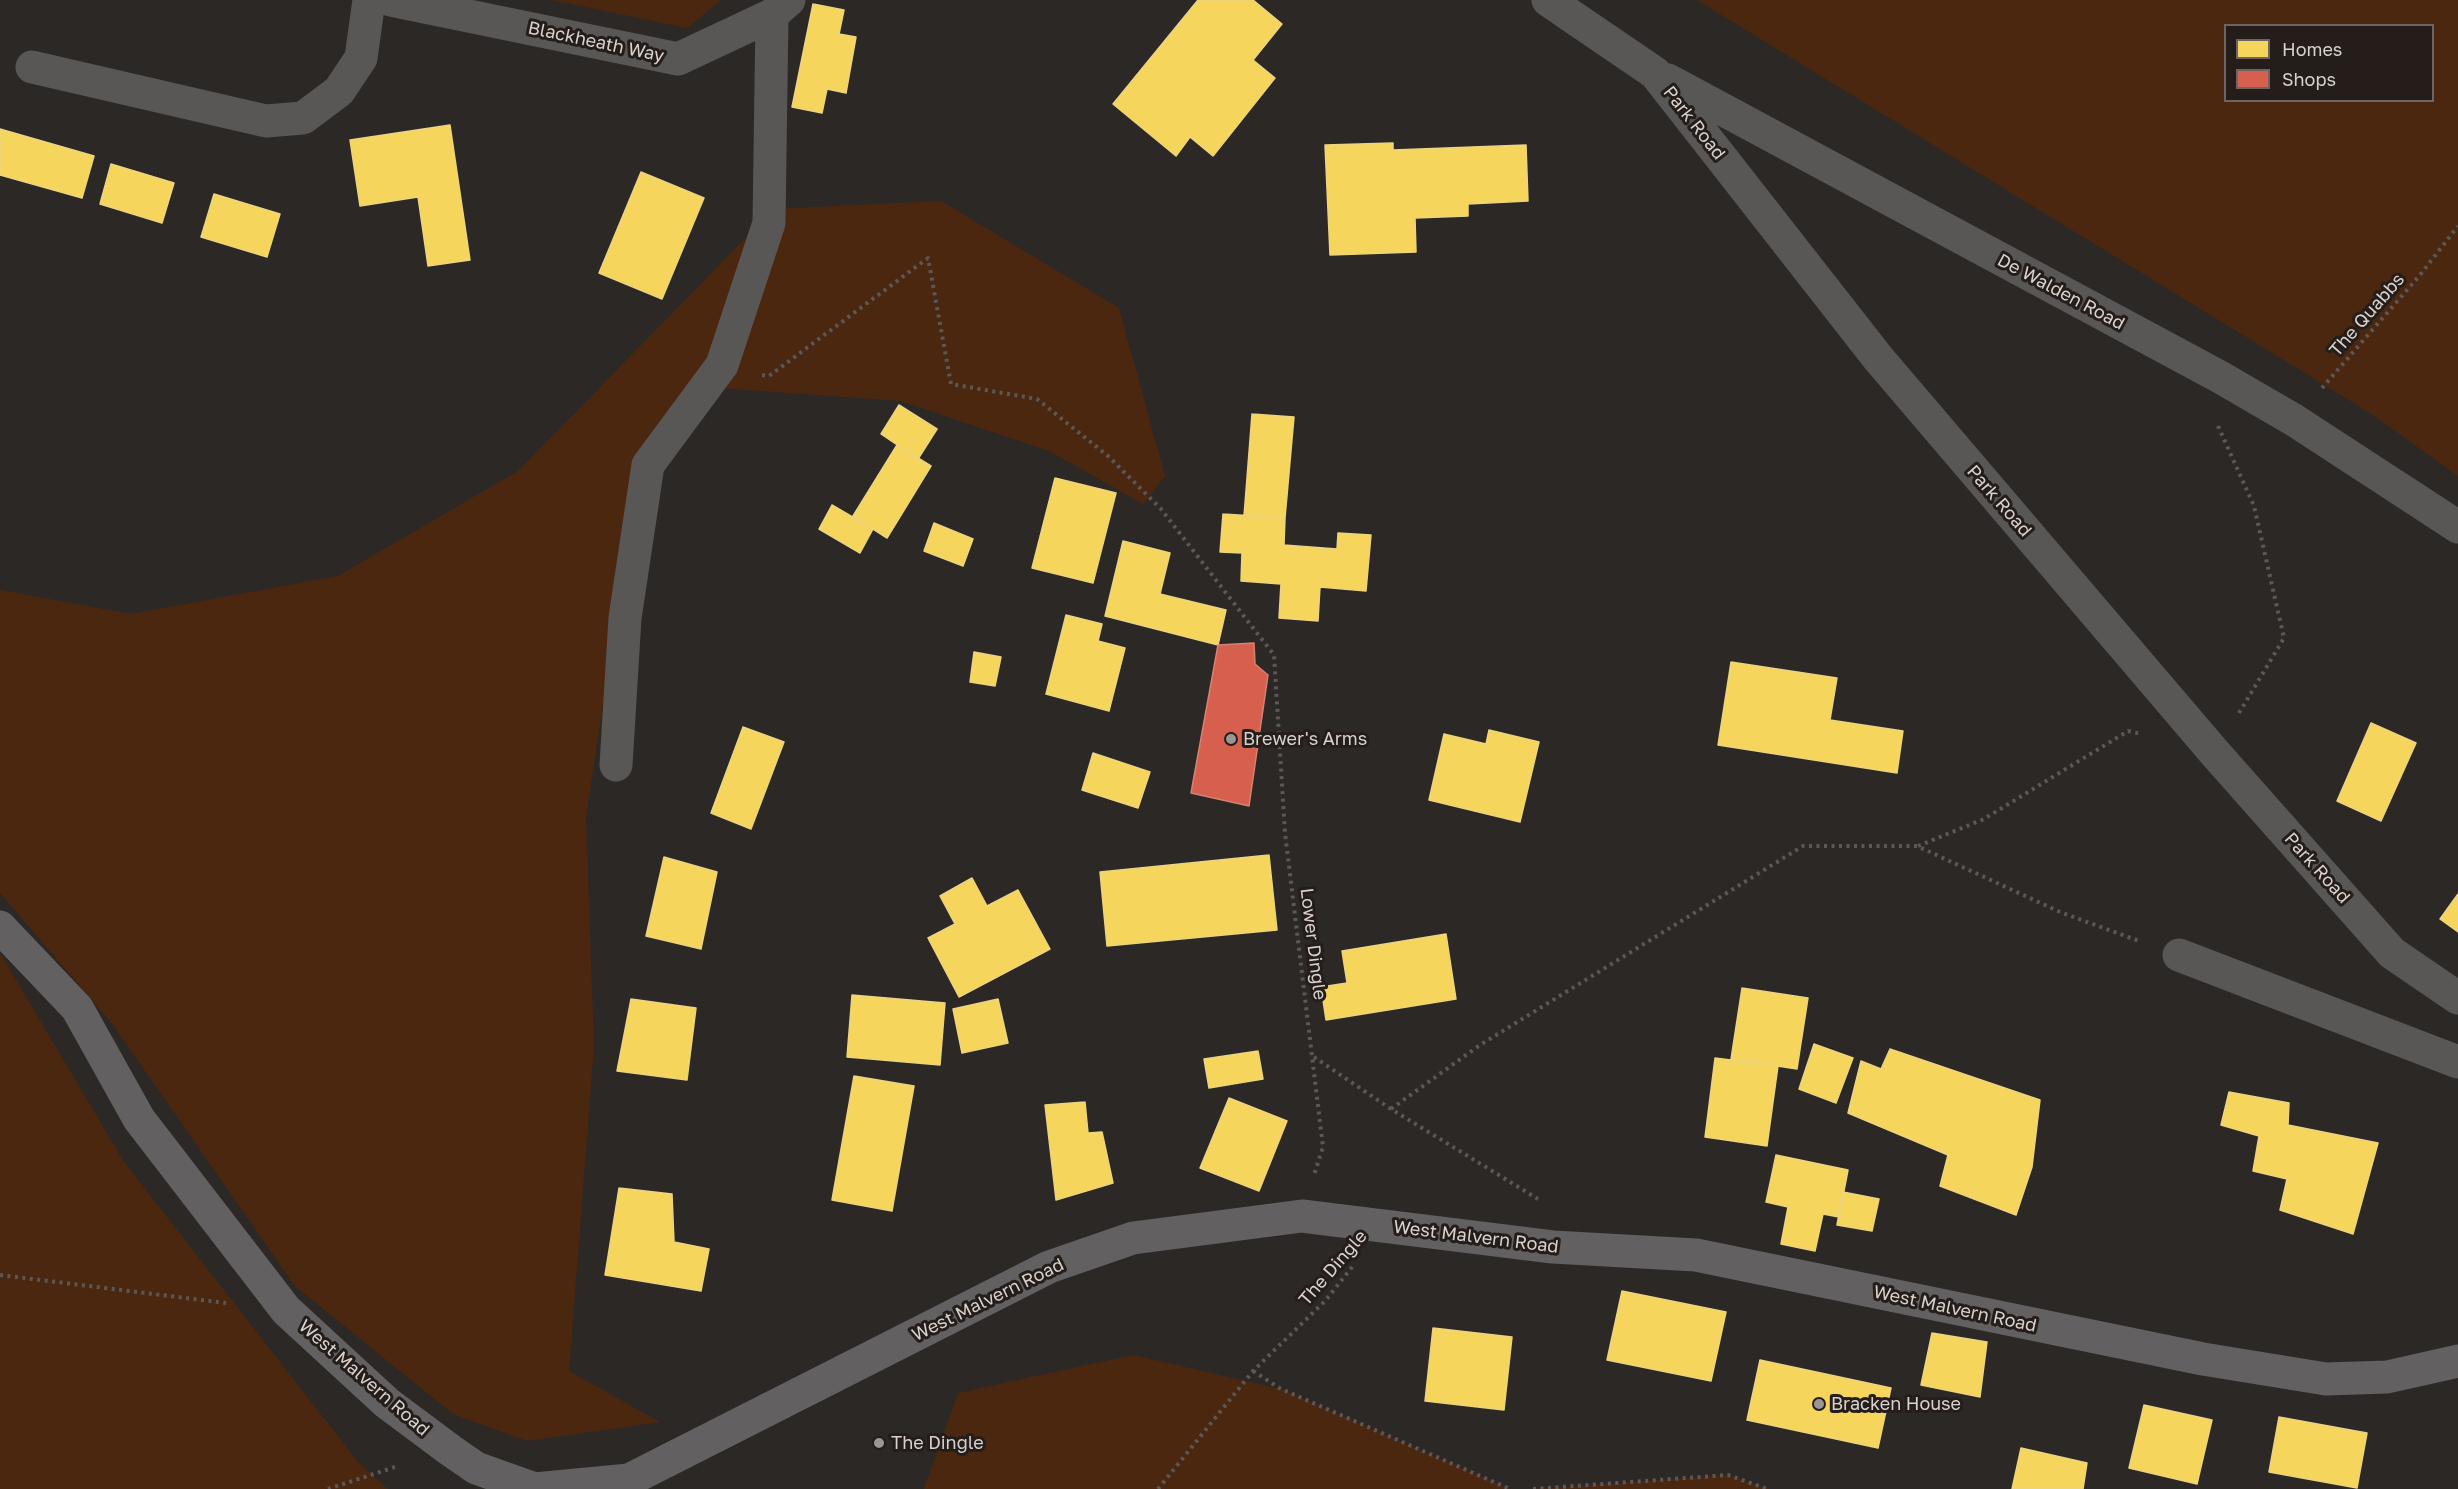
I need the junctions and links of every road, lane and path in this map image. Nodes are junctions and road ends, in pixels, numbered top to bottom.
1 (369, 0) edge
2 (391, 0) edge
3 (1548, 0) edge
4 (781, 8) edge
5 (32, 67) dead end
6 (1655, 73) junction
7 (2458, 226) edge
8 (722, 365) junction
9 (2294, 420) junction
10 (2458, 526) edge
11 (616, 765) dead end
12 (0, 927) edge
13 (2179, 955) joint
14 (2458, 998) edge
15 (1313, 1056) junction
16 (2458, 1062) edge
17 (1391, 1109) junction
18 (1315, 1174) dead end
19 (1541, 1202) dead end
20 (1386, 1226) junction
21 (0, 1275) edge
22 (286, 1311) junction
23 (2458, 1361) edge
24 (1253, 1371) junction
25 (450, 1450) junction
26 (328, 1489) edge
27 (1158, 1489) edge
28 (1510, 1489) edge
29 (1533, 1489) edge
30 (1767, 1489) edge

1 - 5 street
2 - 4 street, Blackheath Way
3 - 6 street, Park Road
4 - 8 street
6 - 9 street, De Walden Road
6 - 14 street, Park Road
7 - 9 path, The Quabbs
8 - 11 street
8 - 15 path, Lower Dingle
9 - 10 street, De Walden Road
12 - 22 main road, West Malvern Road
13 - 16 street
13 - 17 path
15 - 17 path
15 - 18 path, Lower Dingle
17 - 19 path
20 - 23 main road, West Malvern Road
20 - 24 path, The Dingle
20 - 25 main road, West Malvern Road
21 - 22 path
22 - 25 main road, West Malvern Road
24 - 27 path, The Dingle
24 - 28 path
25 - 26 path
29 - 30 path

